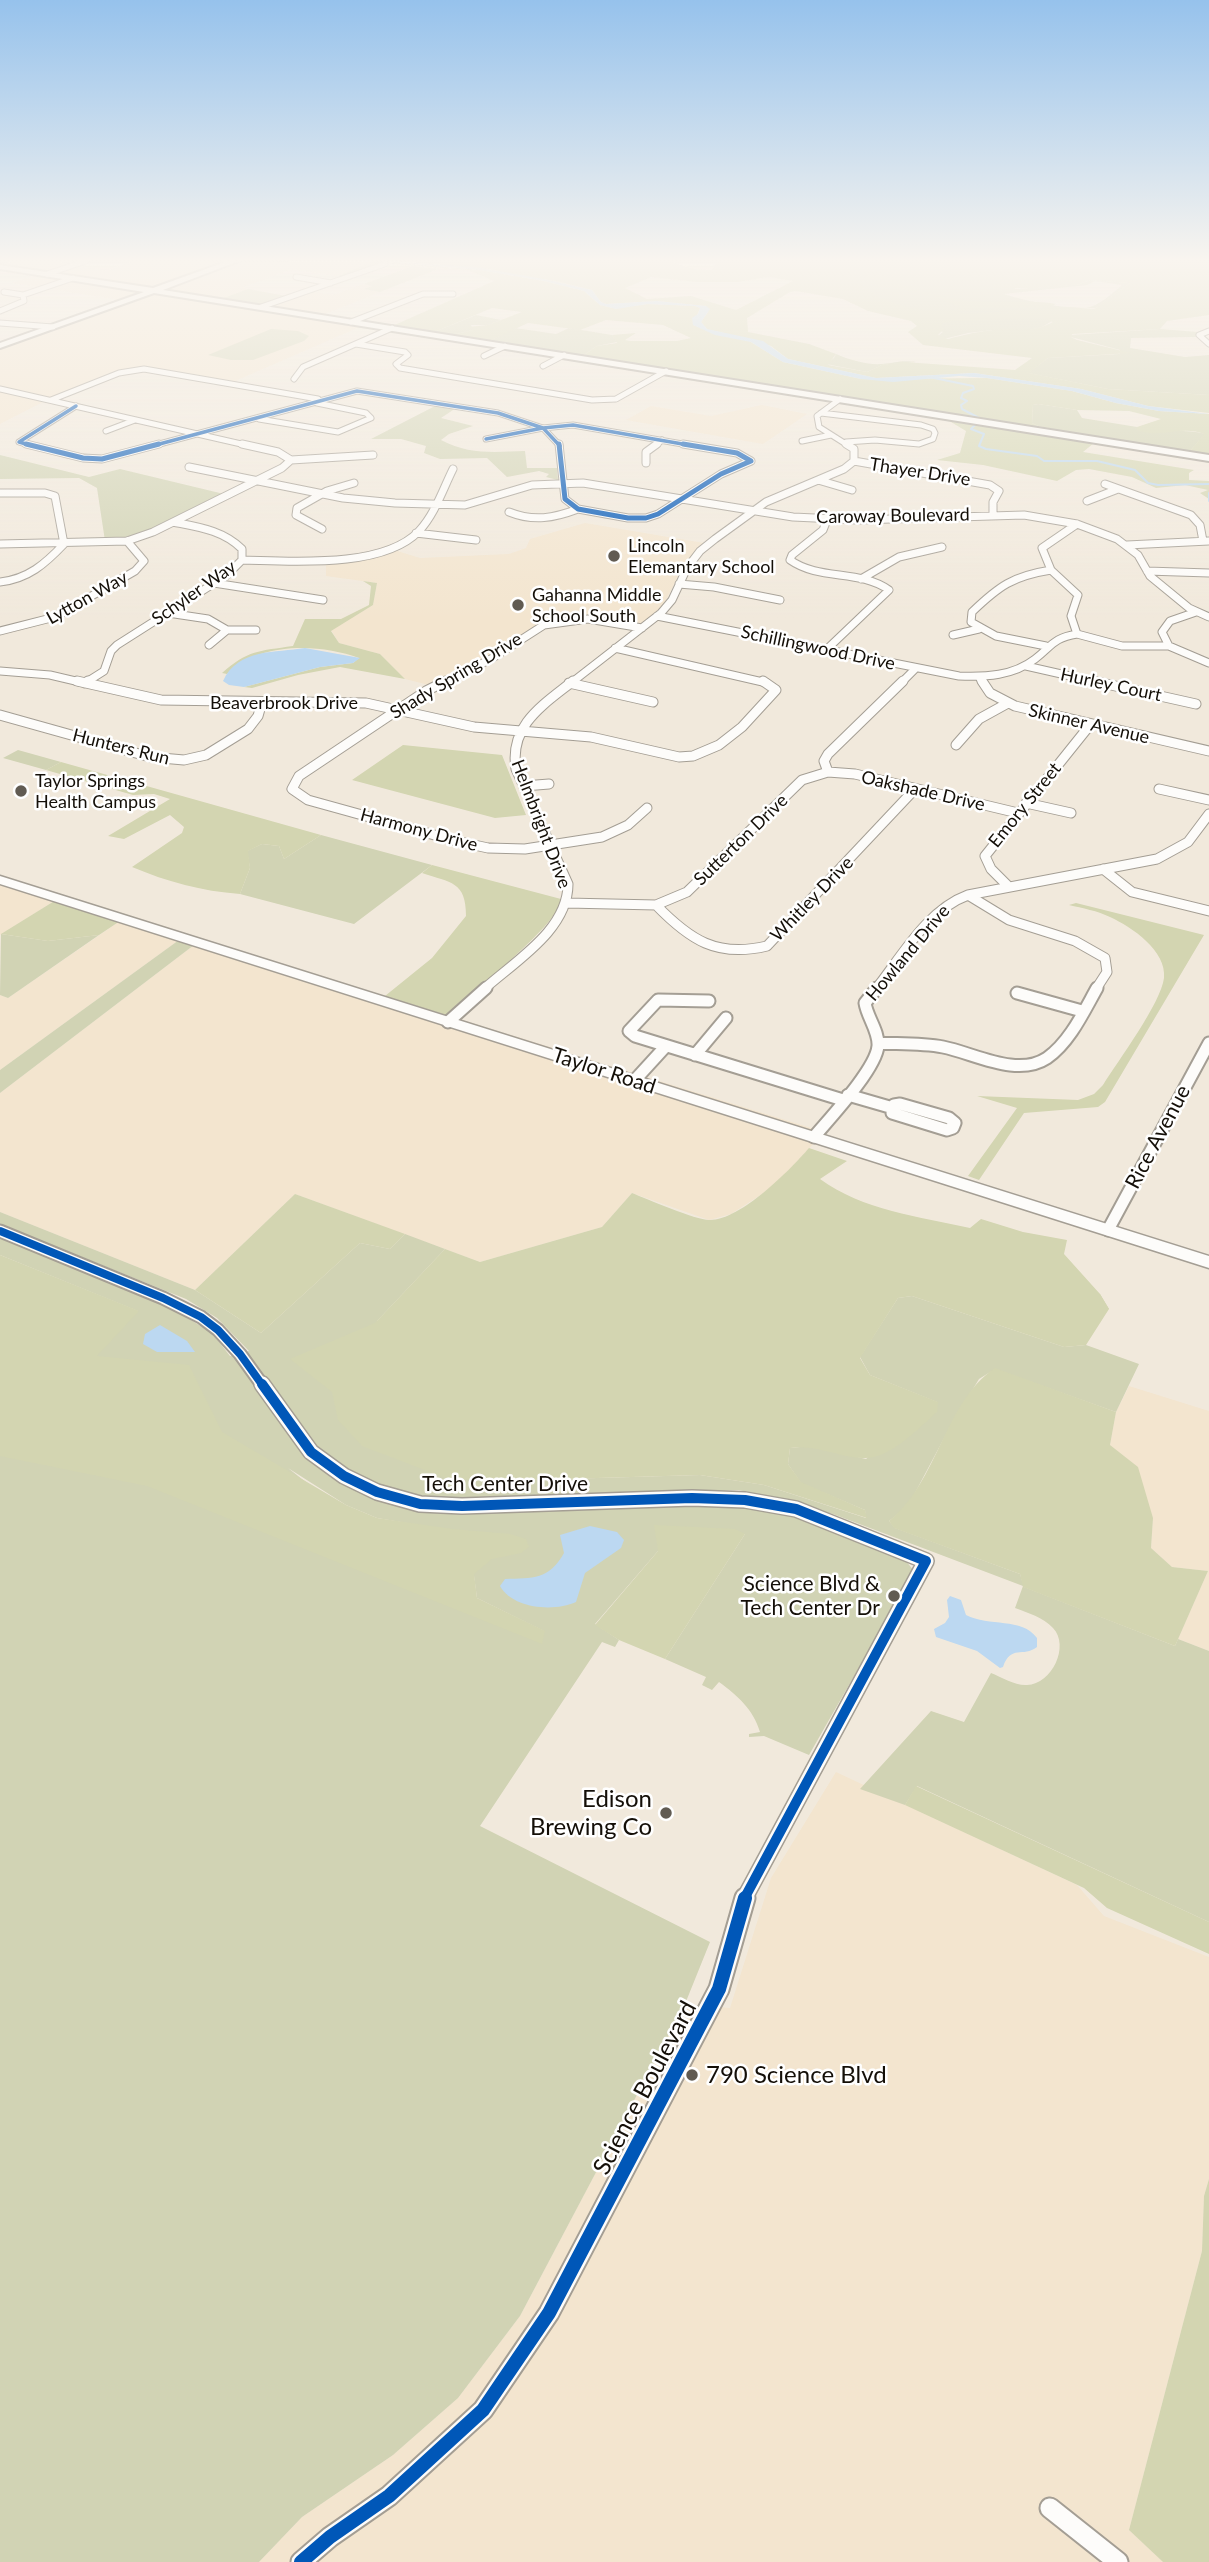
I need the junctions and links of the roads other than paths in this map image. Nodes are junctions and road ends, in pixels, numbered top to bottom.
1 (100, 381) edge
2 (211, 381) edge
3 (475, 381) edge
4 (650, 381) edge
5 (721, 381) edge
6 (0, 389) edge
7 (840, 399) junction
8 (323, 400) junction
9 (51, 401) junction
10 (313, 402) junction
11 (76, 406) junction
12 (821, 413) junction
13 (256, 418) junction
14 (136, 420) junction
15 (542, 428) junction
16 (106, 431) dead end
17 (197, 434) junction
18 (831, 435) junction
19 (486, 439) dead end
20 (662, 440) junction
21 (802, 441) dead end
22 (846, 442) junction
23 (373, 455) dead end
24 (1209, 458) edge
25 (291, 460) junction
26 (854, 461) junction
27 (646, 463) dead end
28 (189, 467) dead end
29 (453, 470) dead end
30 (818, 480) junction
31 (257, 481) junction
32 (354, 483) dead end
33 (564, 483) junction
34 (1105, 484) dead end
35 (1118, 489) junction
36 (852, 490) dead end
37 (0, 493) edge
38 (323, 494) junction
39 (680, 499) junction
40 (1087, 501) dead end
41 (434, 505) junction
42 (578, 509) junction
43 (509, 512) dead end
44 (752, 512) junction
45 (993, 514) junction
46 (827, 520) junction
47 (173, 522) junction
48 (1077, 524) junction
49 (322, 529) dead end
50 (416, 533) junction
51 (476, 540) dead end
52 (127, 541) junction
53 (1206, 541) edge
54 (0, 544) edge
55 (64, 544) junction
56 (1127, 545) junction
57 (942, 547) dead end
58 (242, 561) junction
59 (1051, 570) junction
60 (1147, 571) junction
61 (1209, 573) edge
62 (861, 579) junction
63 (0, 582) edge
64 (214, 583) junction
65 (679, 584) junction
66 (323, 600) dead end
67 (780, 600) dead end
68 (1196, 612) junction
69 (168, 613) junction
70 (657, 616) junction
71 (1209, 617) edge
72 (642, 628) junction
73 (979, 629) junction
74 (226, 630) junction
75 (0, 631) edge
76 (256, 631) dead end
77 (1077, 634) junction
78 (953, 635) dead end
79 (209, 645) dead end
80 (1046, 646) junction
81 (1169, 646) junction
82 (615, 648) junction
83 (826, 650) junction
84 (1209, 663) edge
85 (1026, 666) junction
86 (916, 668) junction
87 (1, 672) edge
88 (979, 677) junction
89 (85, 683) junction
90 (569, 683) junction
91 (262, 702) junction
92 (653, 702) dead end
93 (1008, 704) junction
94 (1196, 704) dead end
95 (398, 709) junction
96 (0, 715) edge
97 (1090, 725) junction
98 (520, 732) junction
99 (956, 745) dead end
100 (1209, 751) edge
101 (692, 757) joint
102 (828, 772) junction
103 (549, 784) dead end
104 (524, 786) junction
105 (292, 789) joint
106 (915, 789) junction
107 (1159, 789) dead end
108 (1209, 800) edge
109 (1026, 803) junction
110 (647, 808) dead end
111 (1018, 813) junction
112 (1071, 813) dead end
113 (1209, 814) edge
114 (551, 846) junction
115 (1103, 869) junction
116 (0, 880) edge
117 (1008, 886) junction
118 (968, 895) junction
119 (567, 903) junction
120 (656, 905) junction
121 (1209, 911) edge
122 (1017, 993) dead end
123 (709, 1001) dead end
124 (1082, 1011) junction
125 (726, 1018) dead end
126 (448, 1021) junction
127 (878, 1043) junction
128 (1209, 1043) edge
129 (666, 1046) junction
130 (695, 1055) junction
131 (634, 1081) junction
132 (846, 1097) junction
133 (893, 1108) junction
134 (814, 1137) junction
135 (1108, 1230) junction
136 (0, 1231) edge
137 (1209, 1262) edge
138 (926, 1561) joint
139 (1049, 2508) dead end
140 (301, 2562) edge
141 (1118, 2562) edge

1 - 9 street
2 - 8 street
3 - 4 street
5 - 7 main road
6 - 9 street
7 - 12 street
7 - 24 main road
8 - 10 street
8 - 15 street
9 - 11 street
10 - 13 street
10 - 13 street
11 - 14 street
11 - 17 street
12 - 18 street
12 - 22 street
13 - 17 street
14 - 16 street
14 - 17 street
15 - 19 street
15 - 20 street
15 - 33 street
17 - 25 street
18 - 21 street
18 - 22 street
20 - 27 street
20 - 39 street
22 - 26 street
23 - 25 street
25 - 31 street
26 - 30 street, Helmbright Drive
26 - 45 street, Thayer Drive
28 - 31 street, Caroway Boulevard
29 - 41 street
30 - 36 street
30 - 44 street, Helmbright Drive
31 - 38 street, Caroway Boulevard
31 - 47 street
32 - 38 street
33 - 39 street, Caroway Boulevard
33 - 41 street, Caroway Boulevard
33 - 42 street
34 - 35 street
35 - 40 street
35 - 53 street
37 - 55 street
38 - 41 street, Caroway Boulevard
38 - 49 street
39 - 42 street
39 - 44 street, Caroway Boulevard
41 - 50 street
42 - 43 street
44 - 46 street, Caroway Boulevard
44 - 65 street, Helmbright Drive
45 - 46 street, Caroway Boulevard
45 - 48 street, Caroway Boulevard
46 - 62 street
47 - 52 street
47 - 58 street, Schyler Way
48 - 56 street, Caroway Boulevard
48 - 59 street
50 - 51 street
50 - 58 street
52 - 55 street
52 - 75 street, Lytton Way
53 - 56 street
54 - 55 street
55 - 63 street
56 - 60 street, Caroway Boulevard
57 - 62 street
58 - 64 street, Schyler Way
59 - 73 street
59 - 77 street
60 - 61 street
60 - 68 street, Caroway Boulevard
62 - 83 street
64 - 66 street
64 - 69 street, Schyler Way
65 - 67 street
65 - 70 street, Helmbright Drive
68 - 71 street, Caroway Boulevard
68 - 81 street
69 - 74 street
69 - 89 street, Schyler Way
70 - 72 street, Helmbright Drive
70 - 83 street, Schillingwood Drive
72 - 82 street, Helmbright Drive
72 - 95 street, Shady Spring Drive
73 - 78 street
73 - 80 street
74 - 76 street
74 - 79 street
77 - 80 street
77 - 81 street
80 - 85 street
81 - 84 street
82 - 90 street, Helmbright Drive
82 - 101 street
83 - 86 street, Schillingwood Drive
85 - 88 street, Schillingwood Drive
85 - 94 street, Hurley Court
86 - 88 street, Schillingwood Drive
86 - 102 street
87 - 89 street, Beaverbrook Drive
88 - 93 street, Skinner Avenue
89 - 91 street, Beaverbrook Drive
90 - 92 street
90 - 98 street, Helmbright Drive
91 - 95 street, Beaverbrook Drive
91 - 96 street, Hunters Run
93 - 97 street, Skinner Avenue
93 - 99 street
95 - 98 street, Beaverbrook Drive
95 - 105 street, Shady Spring Drive
97 - 100 street, Skinner Avenue
97 - 109 street, Emory Street
98 - 101 street, Beaverbrook Drive
98 - 104 street, Helmbright Drive
102 - 106 street, Oakshade Drive
102 - 120 street, Sutterton Drive
103 - 104 street
104 - 114 street, Helmbright Drive
105 - 114 street, Harmony Drive
106 - 111 street, Oakshade Drive
106 - 120 street, Whitley Drive
107 - 108 street
109 - 111 street, Emory Street
109 - 112 street
110 - 114 street
111 - 117 street, Emory Street
113 - 115 street, Howland Drive
114 - 119 street, Helmbright Drive
115 - 117 street, Howland Drive
115 - 121 street
116 - 126 main road, Taylor Road
117 - 118 street, Howland Drive
118 - 124 street
118 - 127 street, Howland Drive
119 - 120 street, Sutterton Drive
119 - 126 street, Helmbright Drive
122 - 124 street
123 - 129 street
124 - 127 street
125 - 130 street
126 - 131 main road, Taylor Road
127 - 132 street
128 - 135 street, Rice Avenue
129 - 130 street
129 - 131 street
130 - 132 street
131 - 134 main road, Taylor Road
132 - 133 street
132 - 134 street
133 - 133 street
134 - 135 main road, Taylor Road
135 - 137 main road, Taylor Road
136 - 138 street, Tech Center Drive
138 - 140 street, Science Boulevard
139 - 141 street

